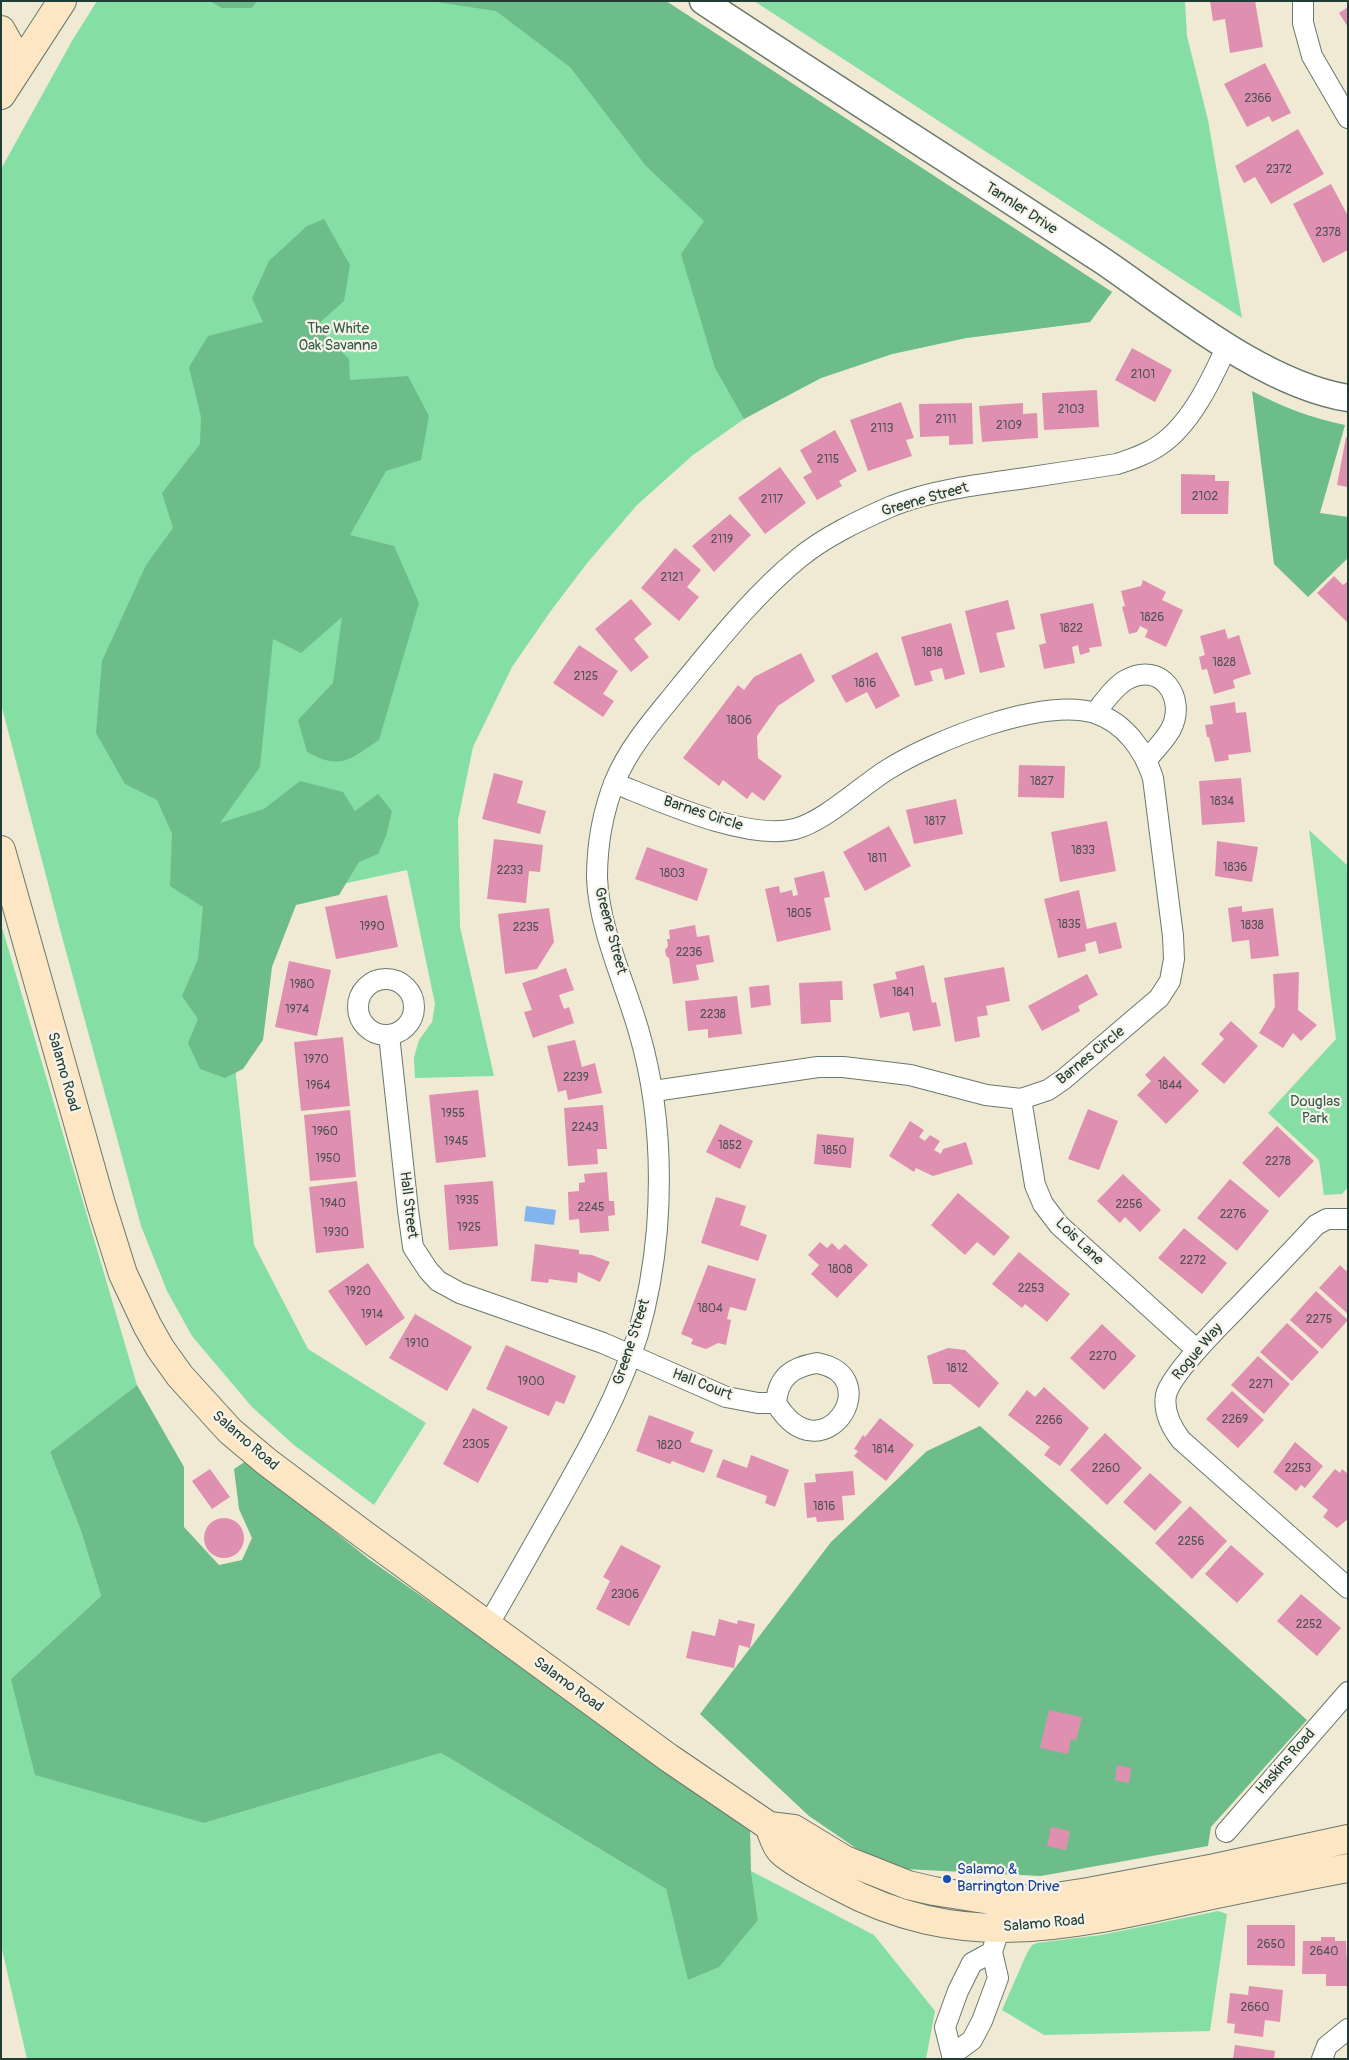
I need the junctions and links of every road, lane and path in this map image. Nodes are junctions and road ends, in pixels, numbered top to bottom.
1 (62, 1) edge
2 (703, 1) edge
3 (1303, 1) edge
4 (1, 30) edge
5 (16, 71) junction
6 (1, 95) edge
7 (1348, 118) edge
8 (1227, 346) junction
9 (1348, 398) edge
10 (1095, 714) junction
11 (1147, 759) junction
12 (614, 783) junction
13 (1, 850) edge
14 (389, 1035) dead end
15 (654, 1091) junction
16 (1021, 1099) junction
17 (1348, 1219) edge
18 (1197, 1350) junction
19 (631, 1354) junction
20 (776, 1403) dead end
21 (1348, 1588) edge
22 (488, 1626) junction
23 (1348, 1692) edge
24 (769, 1826) junction
25 (1226, 1832) dead end
26 (1348, 1839) edge
27 (1348, 1868) edge
28 (997, 1901) junction
29 (994, 1941) junction
30 (1348, 2029) edge
31 (953, 2056) edge
32 (1322, 2059) edge

1 - 5 main road
2 - 8 street, Tannler Drive
3 - 7 street
4 - 5 main road
5 - 6 main road
8 - 9 street, Tannler Drive
8 - 12 street, Greene Street
10 - 11 street, Barnes Circle
10 - 11 street
10 - 12 street, Barnes Circle
11 - 16 street, Barnes Circle
12 - 15 street, Greene Street
13 - 22 main road, Salamo Road
14 - 19 street, Hall Street
15 - 16 street, Barnes Circle
15 - 19 street, Greene Street
16 - 18 street, Lois Lane
17 - 18 street, Rogue Way
18 - 21 street, Rogue Way
19 - 20 street, Hall Court
19 - 22 street, Greene Street
22 - 24 main road, Salamo Road
23 - 25 street, Haskins Road
24 - 28 main road, Salamo Road
24 - 29 main road, Salamo Road
26 - 28 main road, Salamo Road
27 - 29 main road, Salamo Road
28 - 29 street
29 - 31 street
29 - 31 street
30 - 32 street

